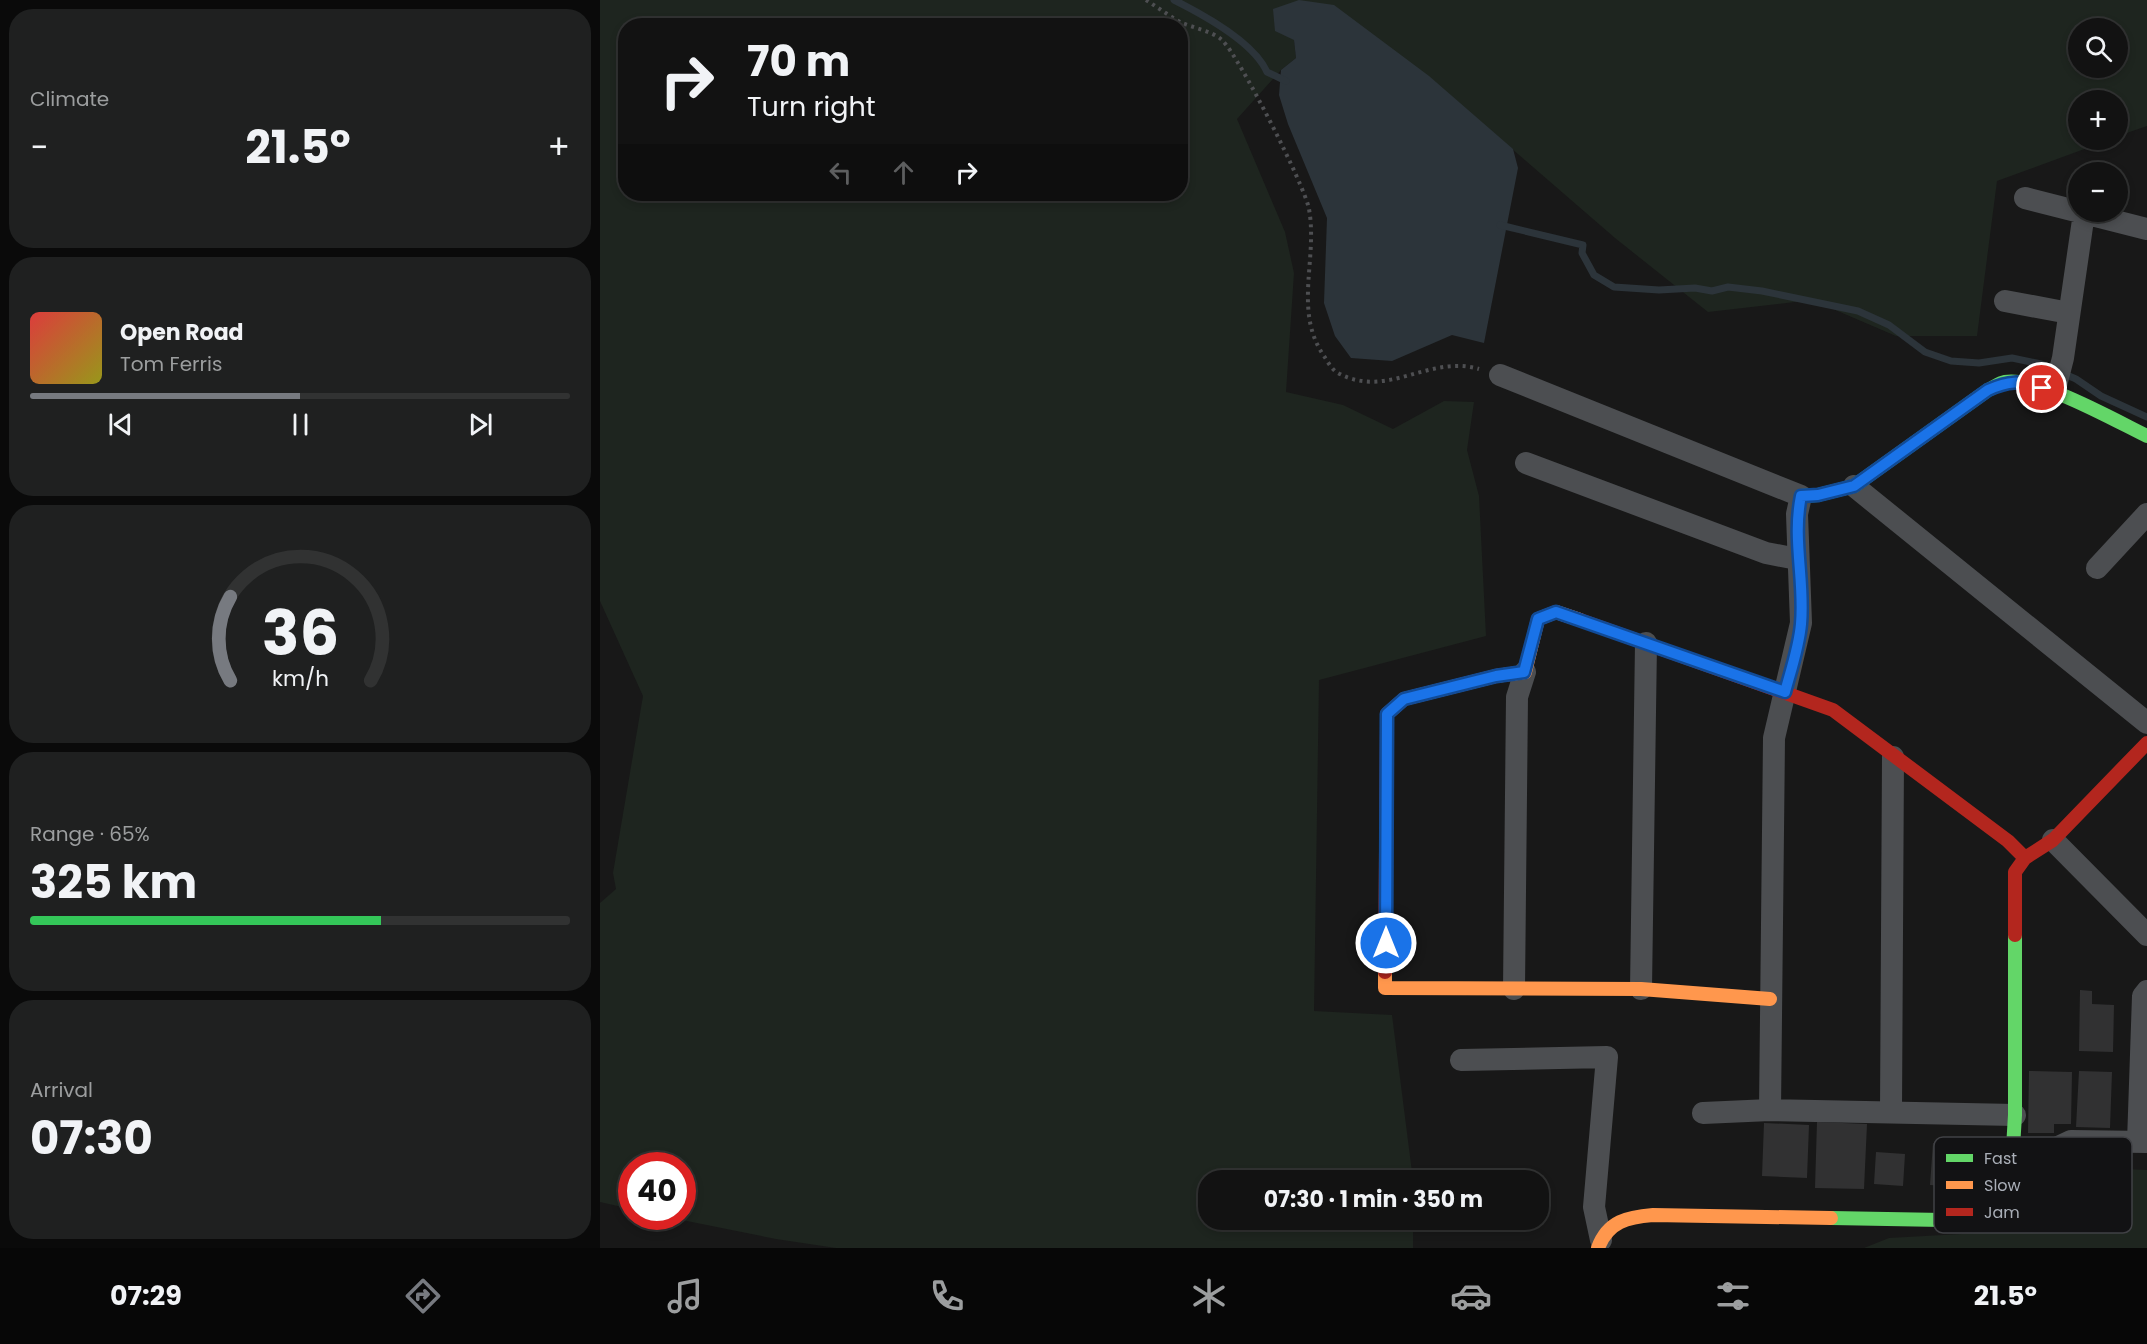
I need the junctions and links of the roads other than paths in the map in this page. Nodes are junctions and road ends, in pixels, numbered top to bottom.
1 (2025, 198) dead end
2 (2068, 209) edge
3 (2083, 222) edge
4 (2119, 222) edge
5 (2147, 229) edge
6 (2004, 301) dead end
7 (2069, 312) junction
8 (1500, 375) road end
9 (2054, 393) junction
10 (2147, 436) edge
11 (1526, 463) dead end
12 (1854, 486) junction
13 (1801, 496) junction
14 (2147, 514) edge
15 (1797, 559) junction
16 (2097, 568) dead end
17 (1646, 644) junction
18 (1524, 672) junction
19 (1785, 692) junction
20 (2147, 723) edge
21 (2147, 743) edge
22 (1893, 756) junction
23 (2053, 840) junction
24 (2025, 858) junction
25 (2147, 935) edge
26 (1514, 989) junction
27 (1641, 989) junction
28 (2147, 991) edge
29 (1770, 999) junction
30 (2144, 1049) edge
31 (1461, 1060) dead end
32 (1770, 1110) junction
33 (1891, 1111) junction
34 (1703, 1113) dead end
35 (2015, 1114) junction
36 (2014, 1137) edge
37 (2142, 1142) edge
38 (1934, 1220) edge
39 (1599, 1244) edge

1 - 2 street
3 - 7 street
4 - 5 street
6 - 7 street
7 - 9 street
8 - 13 street
9 - 10 street
9 - 12 street
11 - 15 street
12 - 13 street
12 - 20 street
13 - 15 street
14 - 16 street
15 - 19 street
17 - 18 street
17 - 19 street
17 - 27 street
18 - 26 street
18 - 26 street
19 - 22 street
19 - 29 street
21 - 23 street
22 - 24 street
22 - 33 street
23 - 24 street
23 - 25 street
24 - 35 street
26 - 27 street
27 - 29 street
28 - 30 street
29 - 32 street
30 - 37 street
31 - 39 street
32 - 33 street
32 - 34 street
33 - 35 street
35 - 36 street
38 - 39 street

